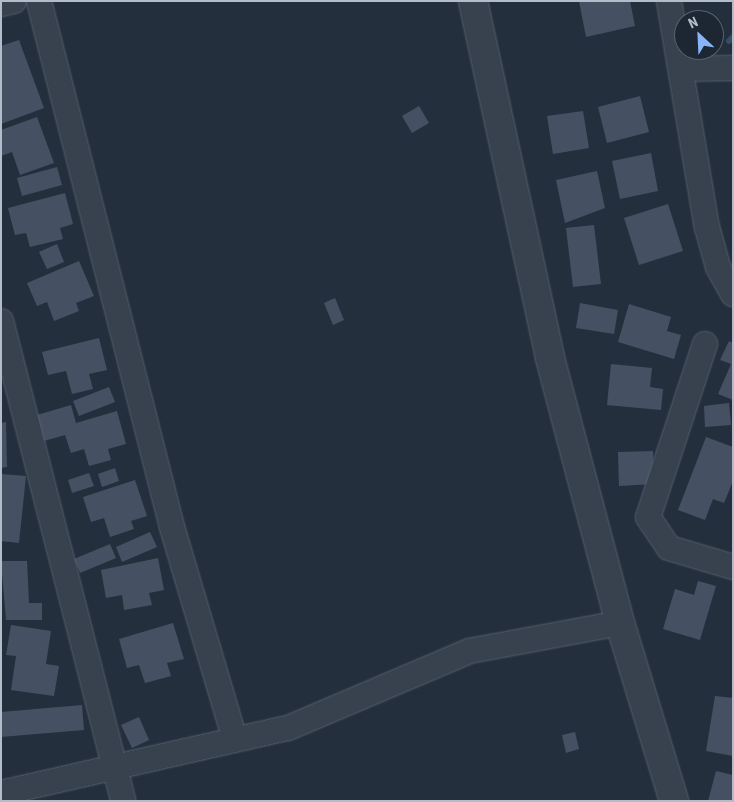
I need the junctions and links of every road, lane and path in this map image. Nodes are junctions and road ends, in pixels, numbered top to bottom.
1 (14, 1) edge
2 (39, 1) edge
3 (474, 1) edge
4 (669, 1) edge
5 (1, 4) edge
6 (733, 68) edge
7 (681, 69) junction
8 (733, 294) edge
9 (1, 321) edge
10 (705, 344) dead end
11 (733, 567) edge
12 (620, 623) junction
13 (235, 740) junction
14 (113, 765) junction
15 (1, 793) edge
16 (123, 801) edge
17 (674, 801) edge

1 - 5 street
2 - 13 street
3 - 12 street
4 - 7 street
6 - 7 street
7 - 8 street
9 - 14 street
10 - 11 street
12 - 13 street
12 - 17 street
13 - 14 street
14 - 15 street
14 - 16 street

